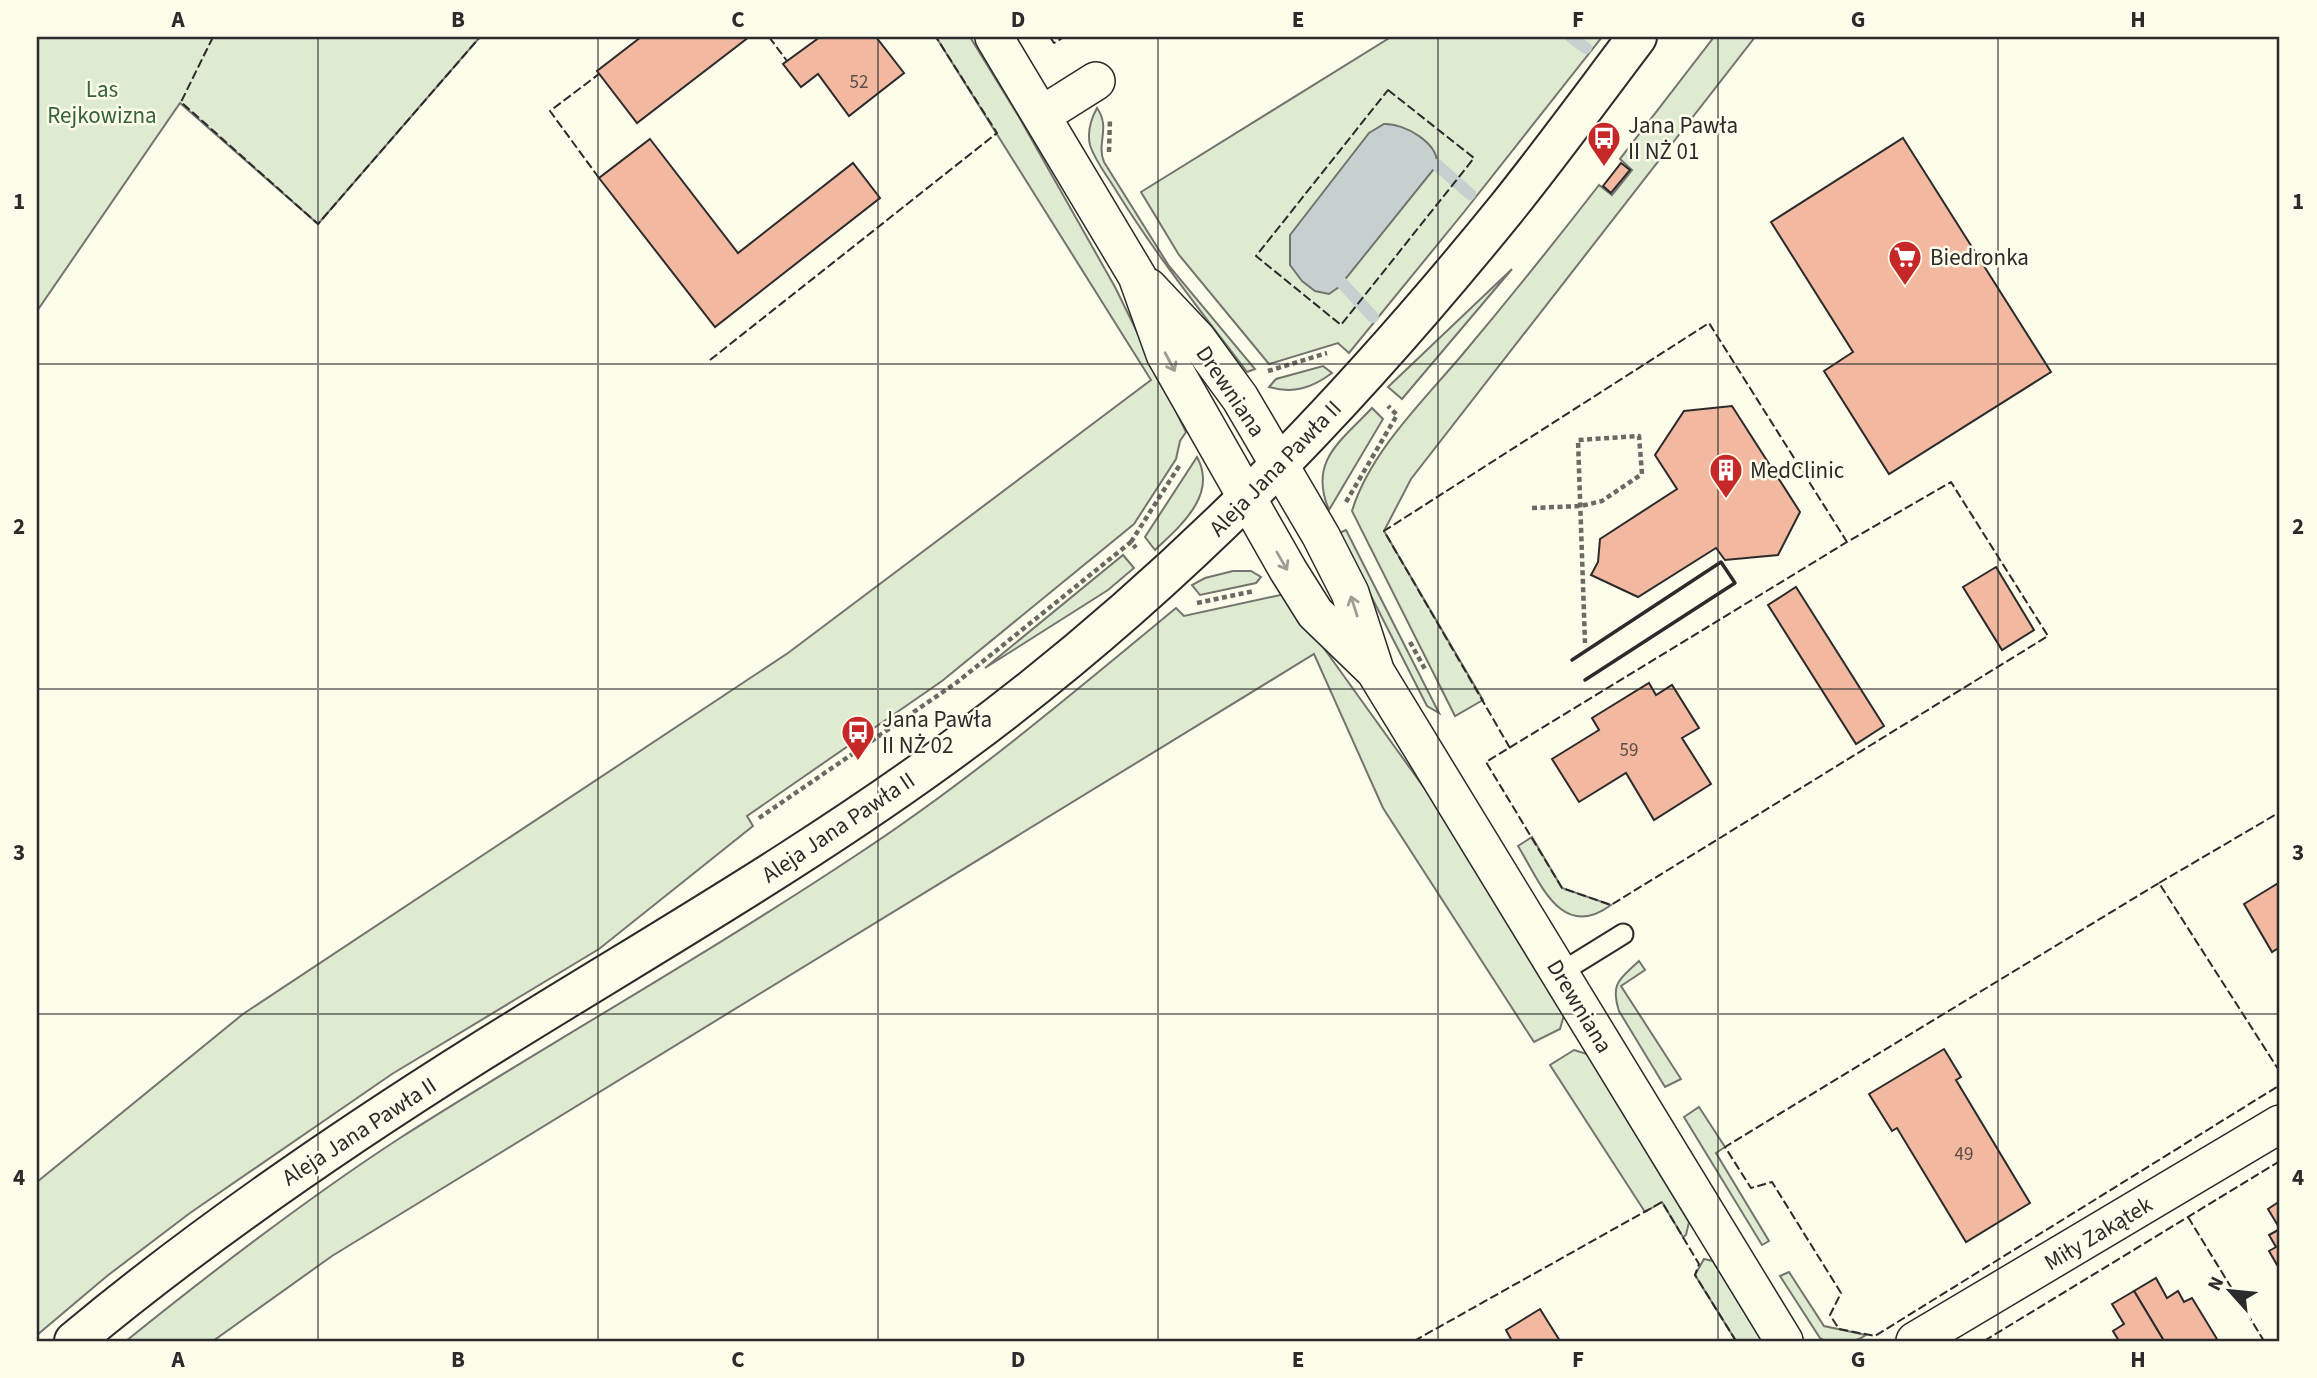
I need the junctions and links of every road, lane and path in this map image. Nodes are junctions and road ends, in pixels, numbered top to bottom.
1 (994, 37) edge
2 (1637, 37) edge
3 (1096, 81) joint
4 (1042, 115) junction
5 (1109, 156) dead end
6 (1137, 276) junction
7 (1280, 466) junction
8 (1246, 499) junction
9 (1581, 506) junction
10 (1532, 508) dead end
11 (1585, 643) dead end
12 (1375, 671) junction
13 (956, 683) dead end
14 (759, 818) dead end
15 (1623, 934) dead end
16 (1560, 973) junction
17 (2280, 1124) edge
18 (74, 1341) edge
19 (1784, 1341) edge
20 (1915, 1341) edge

1 - 4 street, Drewniana
2 - 7 street, Aleja Jana Pawła II
3 - 4 street
3 - 5 path
4 - 6 street, Drewniana
6 - 7 street, Drewniana
6 -> 8 street, Drewniana
7 - 8 street, Aleja Jana Pawła II
12 -> 7 street, Drewniana
8 -> 12 street, Drewniana
8 - 18 street, Aleja Jana Pawła II
9 - 9 path
9 - 10 path
9 - 11 path
12 - 16 street, Drewniana
13 - 14 path
15 - 16 lane
16 - 19 street, Drewniana
17 - 20 street, Miły Zakątek

